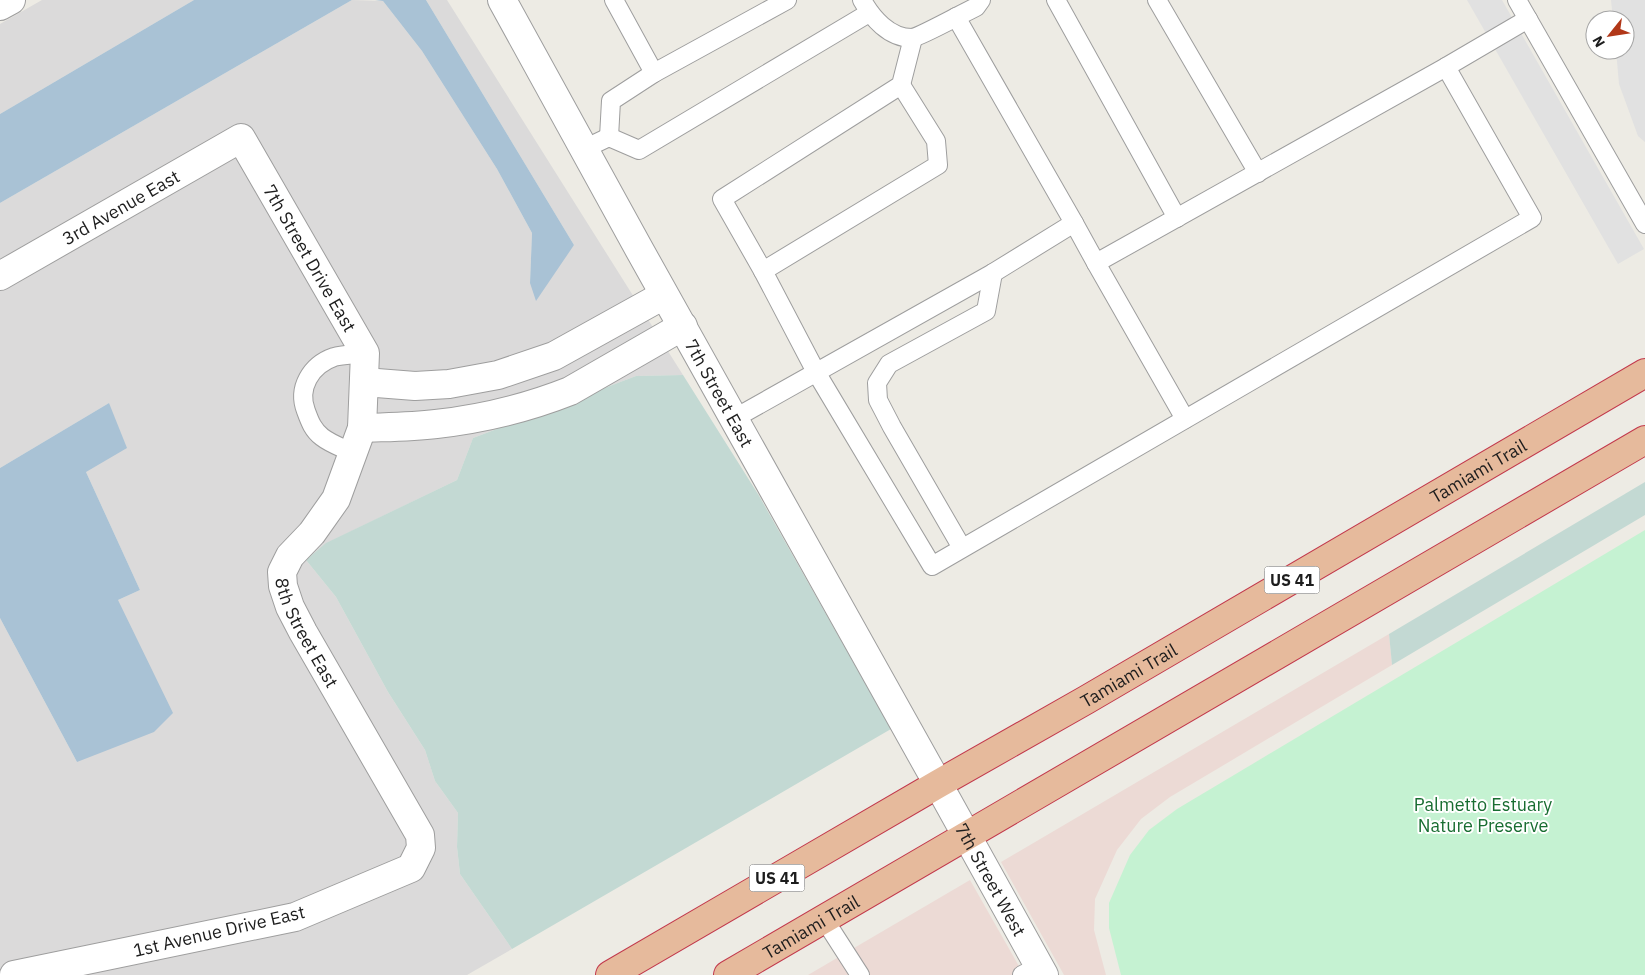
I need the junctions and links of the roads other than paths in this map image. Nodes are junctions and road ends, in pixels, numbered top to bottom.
1 (11, 0) edge
2 (502, 0) edge
3 (614, 0) edge
4 (786, 0) edge
5 (981, 0) edge
6 (1056, 0) edge
7 (1157, 0) edge
8 (1517, 0) edge
9 (0, 6) edge
10 (865, 7) edge
11 (956, 17) junction
12 (1528, 19) junction
13 (913, 38) junction
14 (1446, 67) junction
15 (654, 73) junction
16 (901, 85) junction
17 (609, 137) junction
18 (241, 138) joint
19 (584, 149) junction
20 (1258, 173) junction
21 (1177, 218) junction
22 (1074, 223) junction
23 (1645, 224) edge
24 (1096, 263) junction
25 (763, 271) junction
26 (993, 273) junction
27 (0, 276) edge
28 (664, 294) junction
29 (683, 326) junction
30 (365, 353) junction
31 (554, 356) junction
32 (816, 372) junction
33 (1645, 373) edge
34 (364, 382) junction
35 (449, 384) junction
36 (570, 391) junction
37 (735, 418) junction
38 (1185, 419) junction
39 (452, 422) junction
40 (1645, 440) edge
41 (358, 441) junction
42 (962, 548) junction
43 (938, 784) junction
44 (420, 835) joint
45 (966, 836) junction
46 (824, 919) junction
47 (1035, 972) edge
48 (611, 974) edge
49 (14, 975) edge
50 (728, 975) edge
51 (860, 975) edge

1 - 9 street
2 - 19 street, 7th Street East
3 - 15 lane
4 - 15 lane
5 - 11 lane
6 - 21 lane
7 - 20 lane
8 - 12 lane
10 - 13 lane
10 - 17 lane
11 - 13 lane
11 - 22 lane
12 - 14 lane
12 - 23 lane
13 - 16 lane
14 - 20 lane
14 - 38 lane
15 - 17 lane
16 - 25 lane
16 - 25 lane
17 - 19 lane
18 - 27 street, 3rd Avenue East
18 - 30 street, 7th Street Drive East
19 - 28 street, 7th Street East
20 - 21 lane
21 - 24 lane
22 - 24 lane
22 - 26 lane
24 - 38 lane
25 - 32 lane
26 - 32 lane
26 - 42 lane
28 - 29 street, 7th Street East
28 - 31 street
29 - 36 street
29 - 37 street, 7th Street East
30 - 34 street
30 - 41 lane
31 - 35 street
31 - 36 street
32 - 37 lane
32 - 42 lane
33 - 43 highway, Tamiami Trail / US 41
34 - 35 street
34 - 41 street, 8th Street East
35 - 39 street
36 - 39 street
37 - 43 street, 7th Street East
38 - 42 lane
39 - 41 street
40 - 45 highway, Tamiami Trail
41 - 44 street, 8th Street East
43 - 45 street, 7th Street West
43 - 48 highway, Tamiami Trail / US 41
44 - 49 street, 1st Avenue Drive East
45 - 46 highway, Tamiami Trail
45 - 47 street, 7th Street West
46 - 50 highway, Tamiami Trail
46 - 51 lane

